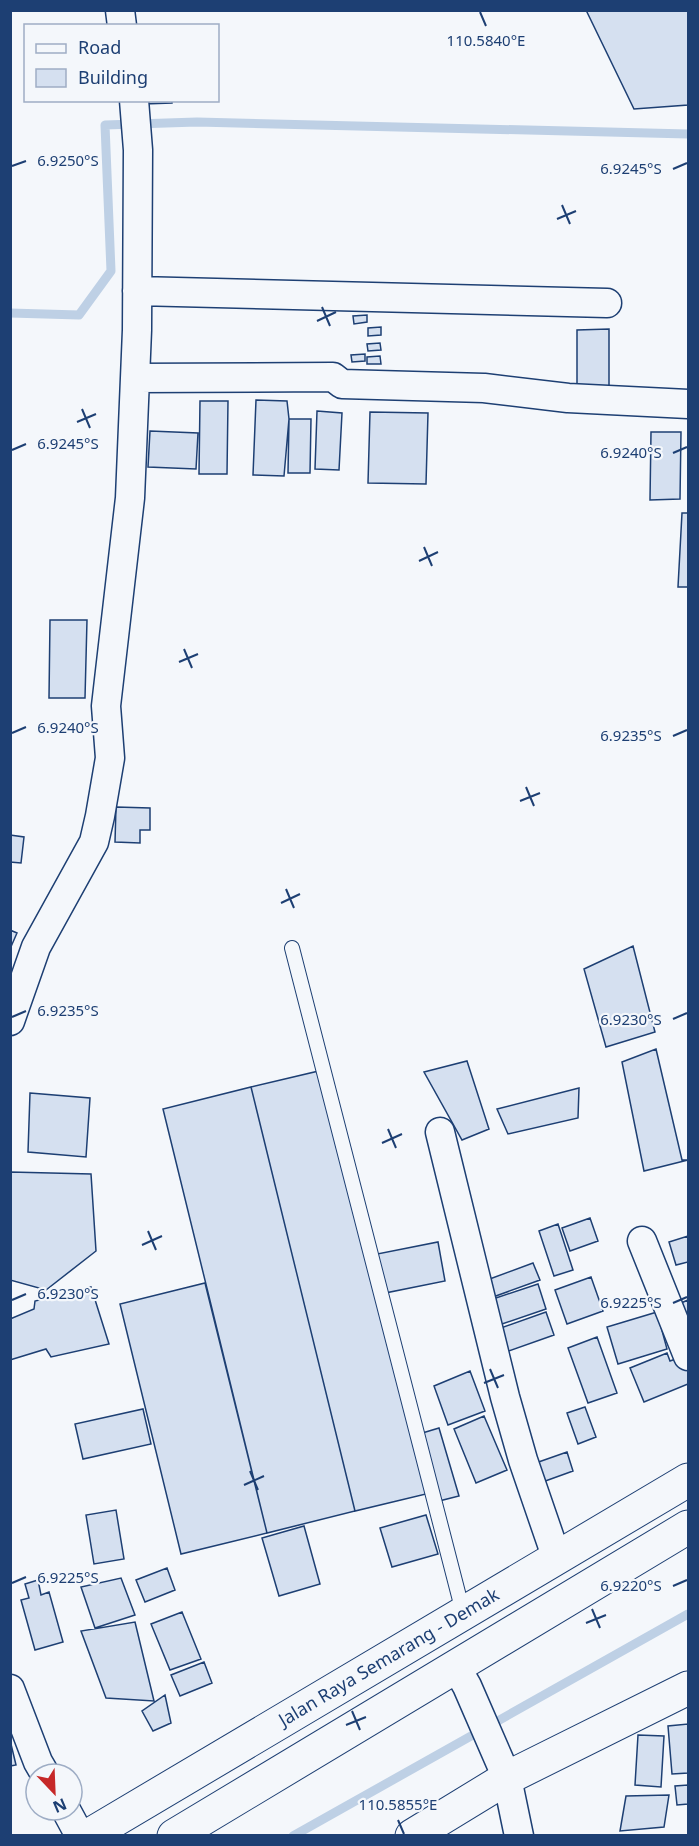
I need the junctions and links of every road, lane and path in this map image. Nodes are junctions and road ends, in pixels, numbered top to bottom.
1 (134, 102) edge
2 (137, 291) junction
3 (606, 303) dead end
4 (135, 378) junction
5 (688, 404) edge
6 (292, 948) dead end
7 (10, 1021) edge
8 (440, 1132) dead end
9 (642, 1241) dead end
10 (688, 1356) edge
11 (688, 1480) edge
12 (688, 1527) edge
13 (557, 1559) junction
14 (463, 1612) junction
15 (461, 1676) junction
16 (688, 1688) edge
17 (10, 1689) edge
18 (277, 1722) junction
19 (298, 1760) junction
20 (39, 1762) edge
21 (505, 1773) junction
22 (72, 1822) edge
23 (80, 1836) edge
24 (88, 1836) edge
25 (174, 1836) edge
26 (412, 1836) edge
27 (519, 1836) edge

1 - 2 street
2 - 3 street
2 - 4 street
4 - 5 street
4 - 7 street
6 - 14 lane
8 - 13 street
9 - 10 street
11 - 13 main road, Jalan Raya Semarang - Demak
12 - 15 main road
13 - 14 main road, Jalan Raya Semarang - Demak
14 - 18 main road, Jalan Raya Semarang - Demak
15 - 19 main road
15 - 21 street
16 - 21 main road
17 - 20 street
18 - 19 main road
18 - 24 main road, Jalan Raya Semarang - Demak
19 - 25 main road
21 - 26 main road
21 - 27 street
22 - 23 street

